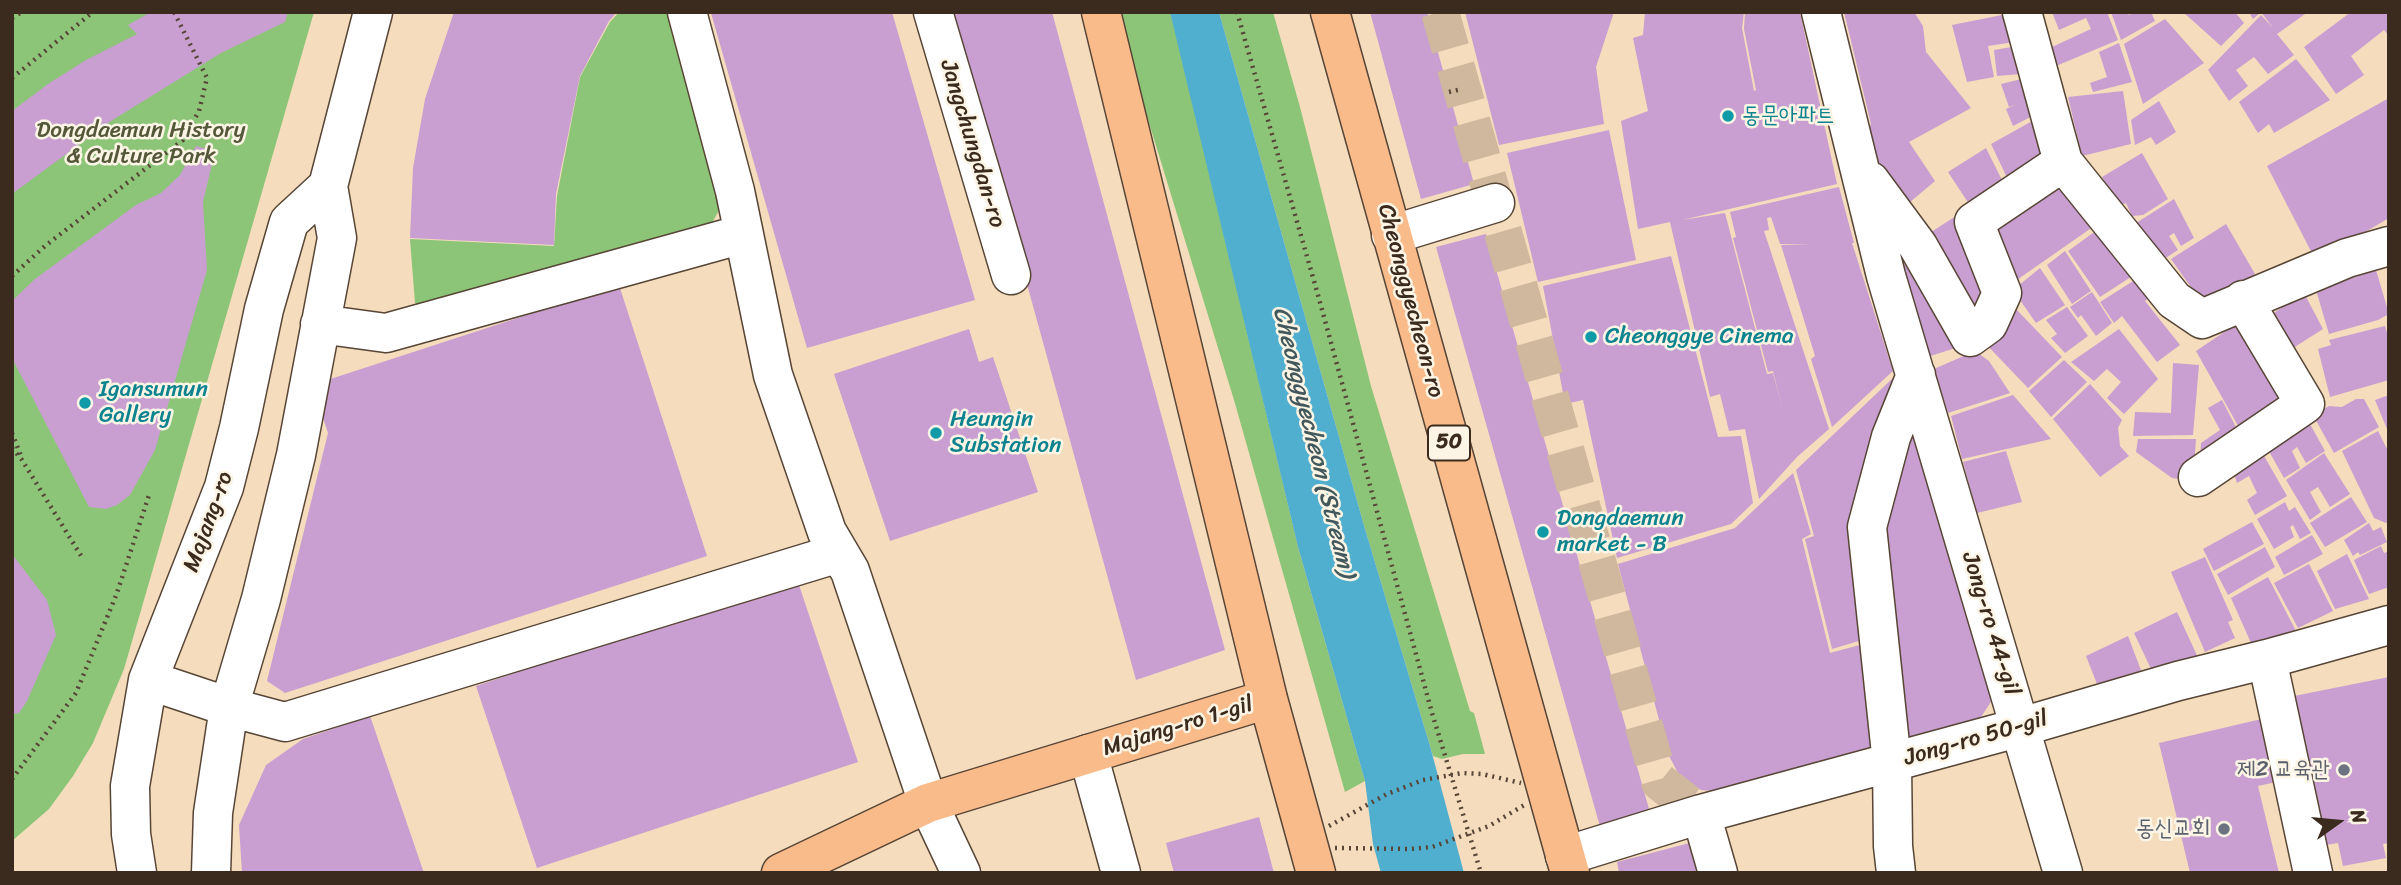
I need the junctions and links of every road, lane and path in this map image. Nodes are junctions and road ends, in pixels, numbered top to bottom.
1 (22, 12) edge
2 (93, 12) edge
3 (174, 12) edge
4 (373, 12) edge
5 (687, 12) edge
6 (933, 12) edge
7 (1101, 12) edge
8 (1237, 12) edge
9 (1330, 12) edge
10 (1821, 12) edge
11 (2022, 12) edge
12 (12, 18) edge
13 (12, 78) edge
14 (1462, 89) dead end
15 (1449, 92) dead end
16 (2063, 162) junction
17 (1859, 168) junction
18 (328, 186) junction
19 (1495, 203) dead end
20 (743, 234) junction
21 (1391, 235) junction
22 (2389, 246) edge
23 (1011, 275) dead end
24 (12, 276) edge
25 (2243, 300) junction
26 (320, 324) junction
27 (1916, 375) junction
28 (12, 433) edge
29 (12, 448) edge
30 (22, 460) junction
31 (2198, 477) dead end
32 (150, 492) dead end
33 (839, 553) junction
34 (83, 559) dead end
35 (2389, 625) edge
36 (2267, 659) junction
37 (148, 680) junction
38 (1268, 699) junction
39 (229, 707) junction
40 (2021, 727) junction
41 (1088, 754) junction
42 (1892, 763) junction
43 (12, 779) edge
44 (1521, 783) dead end
45 (928, 803) junction
46 (1526, 804) dead end
47 (1701, 814) junction
48 (1329, 826) dead end
49 (1326, 860) edge
50 (1567, 864) edge
51 (137, 873) edge
52 (211, 873) edge
53 (781, 873) edge
54 (961, 873) edge
55 (1121, 873) edge
56 (1481, 873) edge
57 (1718, 873) edge
58 (1896, 873) edge
59 (2063, 873) edge
60 (2313, 873) edge

1 - 12 path
2 - 13 path
3 - 24 path
4 - 18 street
5 - 20 street
6 - 23 street, Jangchungdan-ro
7 - 38 main road
8 - 56 path
9 - 21 main road, Cheonggyecheon-ro / 50
10 - 17 street, Jong-ro 44-gil
11 - 16 street
14 - 15 path
16 - 17 street
16 - 25 street
17 - 27 street, Jong-ro 44-gil
18 - 26 street
18 - 37 street, Majang-ro
19 - 21 street
20 - 26 street
20 - 33 street
21 - 50 main road, Cheonggyecheon-ro / 50
22 - 25 street
25 - 31 street
26 - 39 street
27 - 40 street, Jong-ro 44-gil
27 - 42 street
28 - 30 path
29 - 30 path
30 - 34 path
32 - 43 path
33 - 39 street
33 - 45 street
35 - 36 street, Jong-ro 50-gil
36 - 40 street, Jong-ro 50-gil
36 - 60 street
37 - 39 street
37 - 51 street, Majang-ro
38 - 41 main road, Majang-ro 1-gil
38 - 49 main road
39 - 52 street
40 - 42 street, Jong-ro 50-gil
40 - 59 street, Jong-ro 44-gil
41 - 45 main road, Majang-ro 1-gil
41 - 55 street, Majang-ro 1-gil
42 - 47 street, Jong-ro 50-gil
42 - 58 street
44 - 48 path, bridge
45 - 53 main road, Majang-ro 1-gil
45 - 54 street
46 - 49 path, bridge
47 - 50 street, Jong-ro 50-gil
47 - 57 street

